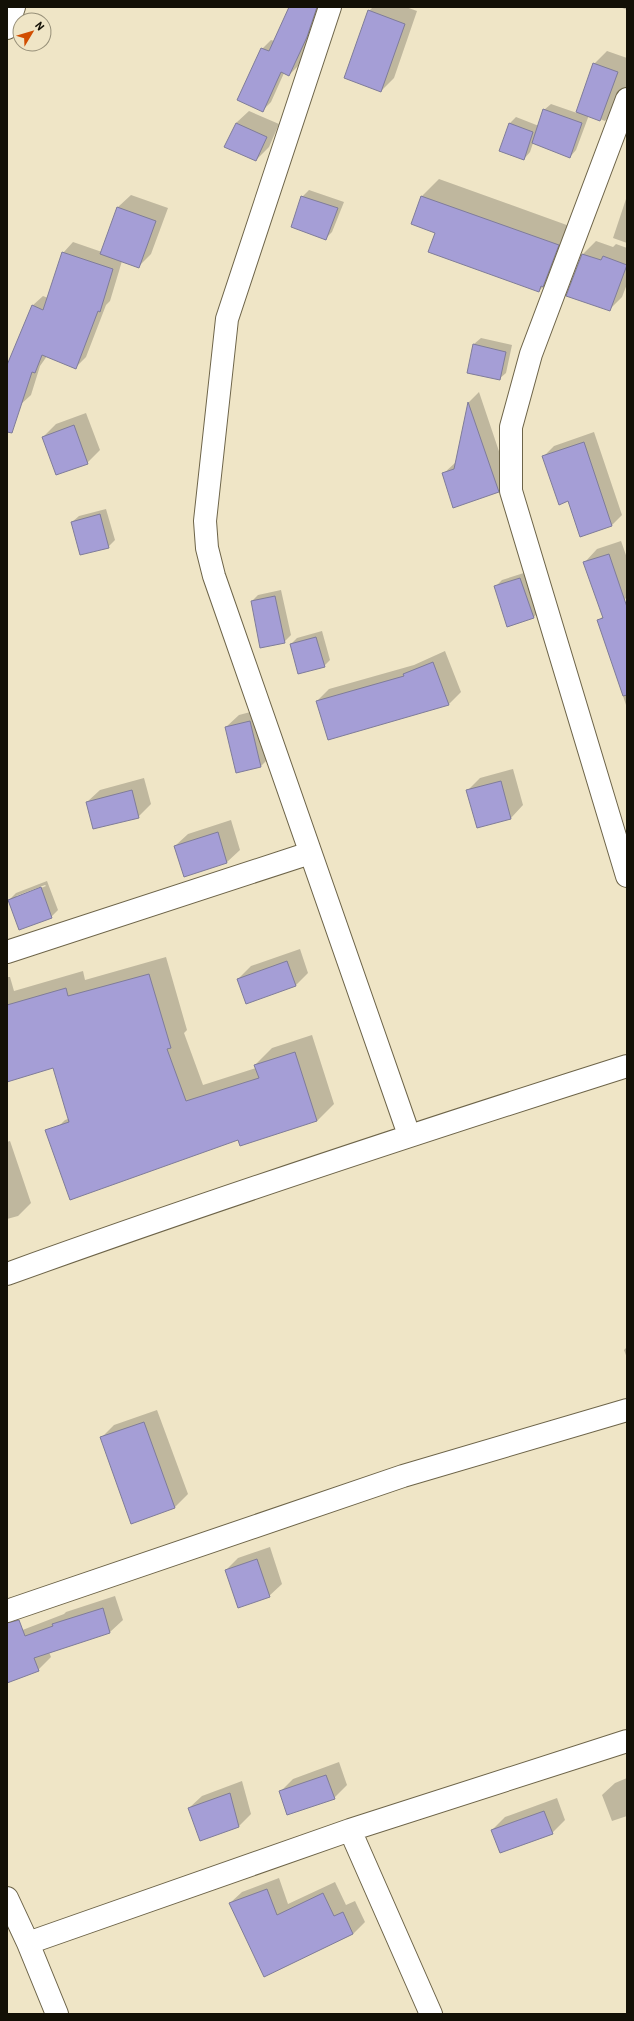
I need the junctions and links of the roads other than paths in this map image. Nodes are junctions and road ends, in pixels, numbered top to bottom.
1 (14, 7) edge
2 (330, 7) edge
3 (7, 28) edge
4 (627, 99) edge
5 (310, 853) junction
6 (627, 876) edge
7 (7, 952) edge
8 (627, 1066) edge
9 (408, 1135) junction
10 (7, 1274) edge
11 (627, 1410) edge
12 (7, 1611) edge
13 (627, 1741) edge
14 (350, 1830) junction
15 (7, 1898) edge
16 (28, 1943) junction
17 (57, 2014) edge
18 (431, 2014) edge

1 - 3 street
2 - 5 street
4 - 6 street
5 - 7 street
5 - 9 street
8 - 9 street
9 - 10 street
11 - 12 street
13 - 14 street
14 - 16 street
14 - 18 street
15 - 16 street
16 - 17 street

